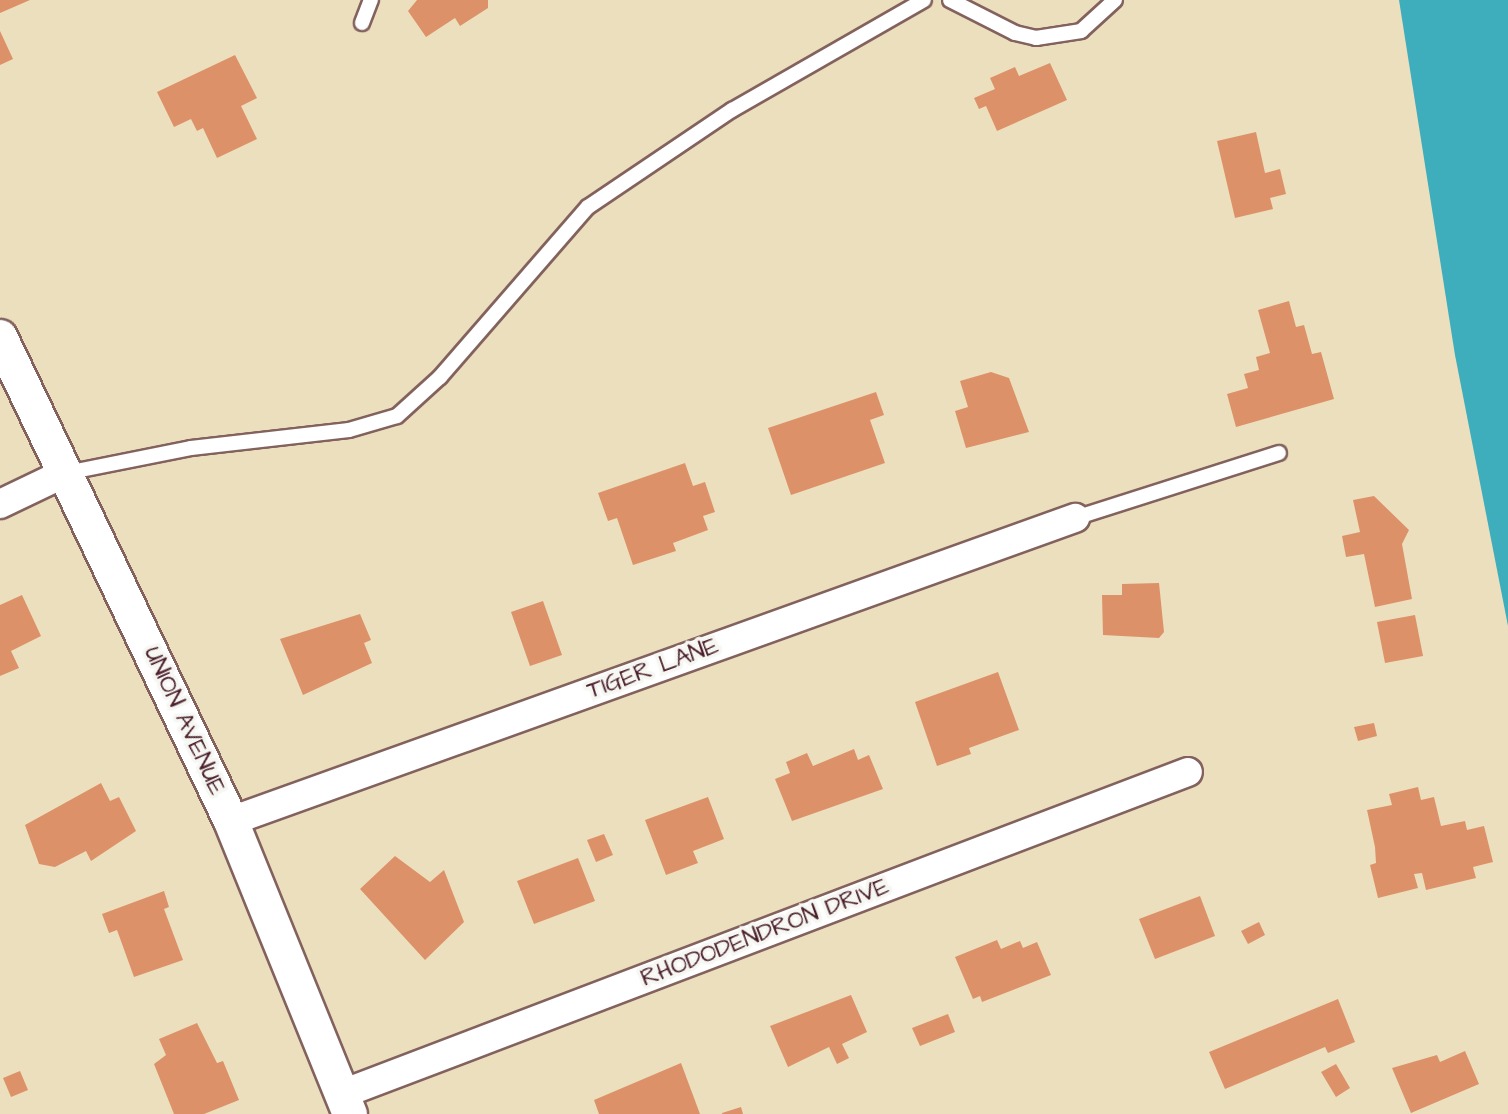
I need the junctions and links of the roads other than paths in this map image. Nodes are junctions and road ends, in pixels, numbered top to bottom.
1 (371, 0) edge
2 (924, 0) edge
3 (950, 0) edge
4 (1115, 0) edge
5 (362, 23) dead end
6 (0, 337) edge
7 (1279, 453) dead end
8 (65, 473) junction
9 (0, 504) edge
10 (1075, 518) joint
11 (1188, 772) dead end
12 (231, 821) junction
13 (346, 1104) edge

1 - 5 lane
2 - 8 lane
3 - 4 lane
6 - 8 street, UNION AVENUE
7 - 10 lane
8 - 9 street
8 - 12 street, UNION AVENUE
10 - 12 street, TIGER LANE
11 - 13 street, RHODODENDRON DRIVE
12 - 13 street, UNION AVENUE

